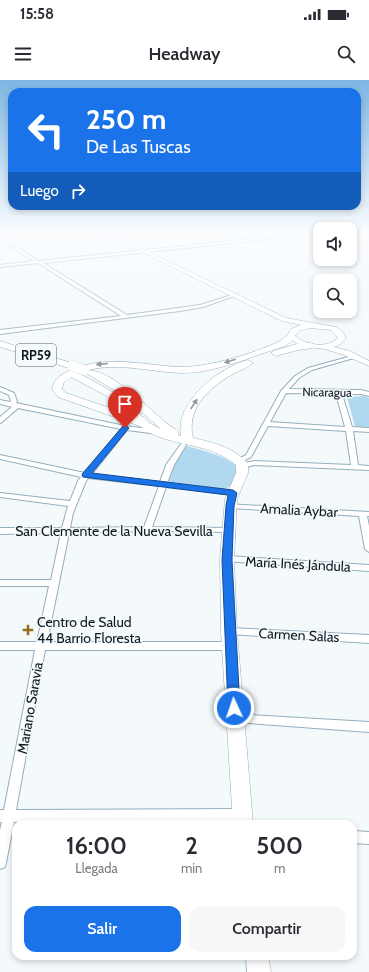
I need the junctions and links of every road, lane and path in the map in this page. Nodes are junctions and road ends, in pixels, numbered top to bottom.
1 (57, 274) edge
2 (191, 274) edge
3 (235, 295) junction
4 (127, 317) junction
5 (284, 320) junction
6 (317, 326) junction
7 (0, 332) edge
8 (291, 334) junction
9 (340, 341) junction
10 (0, 344) edge
11 (314, 346) junction
12 (0, 350) edge
13 (351, 355) junction
14 (369, 364) edge
15 (73, 371) junction
16 (369, 386) edge
17 (0, 389) edge
18 (284, 391) junction
19 (340, 392) junction
20 (362, 392) junction
21 (369, 394) edge
22 (0, 402) edge
23 (14, 406) junction
24 (0, 421) edge
25 (144, 424) junction
26 (267, 424) junction
27 (125, 428) junction
28 (349, 429) junction
29 (369, 430) edge
30 (159, 432) junction
31 (185, 442) junction
32 (0, 457) edge
33 (241, 463) junction
34 (355, 468) junction
35 (369, 468) edge
36 (86, 475) junction
37 (162, 483) junction
38 (0, 495) edge
39 (232, 499) junction
40 (72, 504) junction
41 (366, 514) edge
42 (147, 529) junction
43 (65, 530) junction
44 (228, 530) junction
45 (0, 531) edge
46 (369, 548) edge
47 (227, 560) junction
48 (369, 568) edge
49 (0, 583) edge
50 (54, 583) junction
51 (230, 638) junction
52 (369, 639) edge
53 (0, 646) edge
54 (41, 646) junction
55 (235, 718) junction
56 (369, 727) edge
57 (5, 816) edge
58 (242, 819) edge
59 (357, 837) edge
60 (369, 838) edge
61 (0, 864) edge
62 (258, 960) edge
63 (259, 972) edge

1 - 4 street
2 - 3 main road
3 - 4 street
3 - 5 main road
4 - 7 street
5 - 6 main road
5 - 8 main road
6 - 8 main road
6 - 9 main road
8 - 11 main road
8 -> 15 main road
9 - 11 main road
9 - 13 main road
10 - 15 main road, RP59
11 - 13 main road
31 -> 11 main road
12 - 15 main road, RP59
13 - 14 main road
13 - 18 street
15 - 25 main road
15 - 25 main road
15 - 31 main road
16 - 20 street
17 - 23 street
18 - 19 street, Nicaragua
18 - 26 street
19 - 20 street, Nicaragua
19 - 28 street
20 - 21 street, Nicaragua
22 - 23 street
23 - 24 street
23 - 27 street
25 - 30 main road
26 - 28 street
26 - 33 street
27 - 30 street
27 - 36 street, Mariano Saravia
28 - 29 street
28 - 34 street
30 - 31 main road
31 - 33 main road
31 - 37 street
32 - 36 street, Amalia Aybar
33 - 34 street
33 - 39 main road
34 - 35 street
36 - 37 street, Amalia Aybar
36 - 40 street, Mariano Saravia
37 - 39 street, Amalia Aybar
37 - 42 street
38 - 40 street
39 - 41 street, Amalia Aybar
39 - 44 main road
40 - 43 street, Mariano Saravia
41 - 46 street
42 - 43 street, San Clemente de la Nueva Sevilla
42 - 44 street, San Clemente de la Nueva Sevilla
43 - 45 street, San Clemente de la Nueva Sevilla
43 - 50 street, Mariano Saravia
44 - 47 main road
47 - 48 street, María Inés Jándula
47 - 51 main road
49 - 50 street
50 - 54 street, Mariano Saravia
51 - 52 street, Carmen Salas
51 - 54 street, Carmen Salas
51 - 55 main road
53 - 54 street, Carmen Salas
54 - 57 street, Mariano Saravia
55 - 56 street
55 - 58 main road
57 - 58 street
57 - 61 street, Mariano Saravia
59 - 60 street
62 - 63 main road

